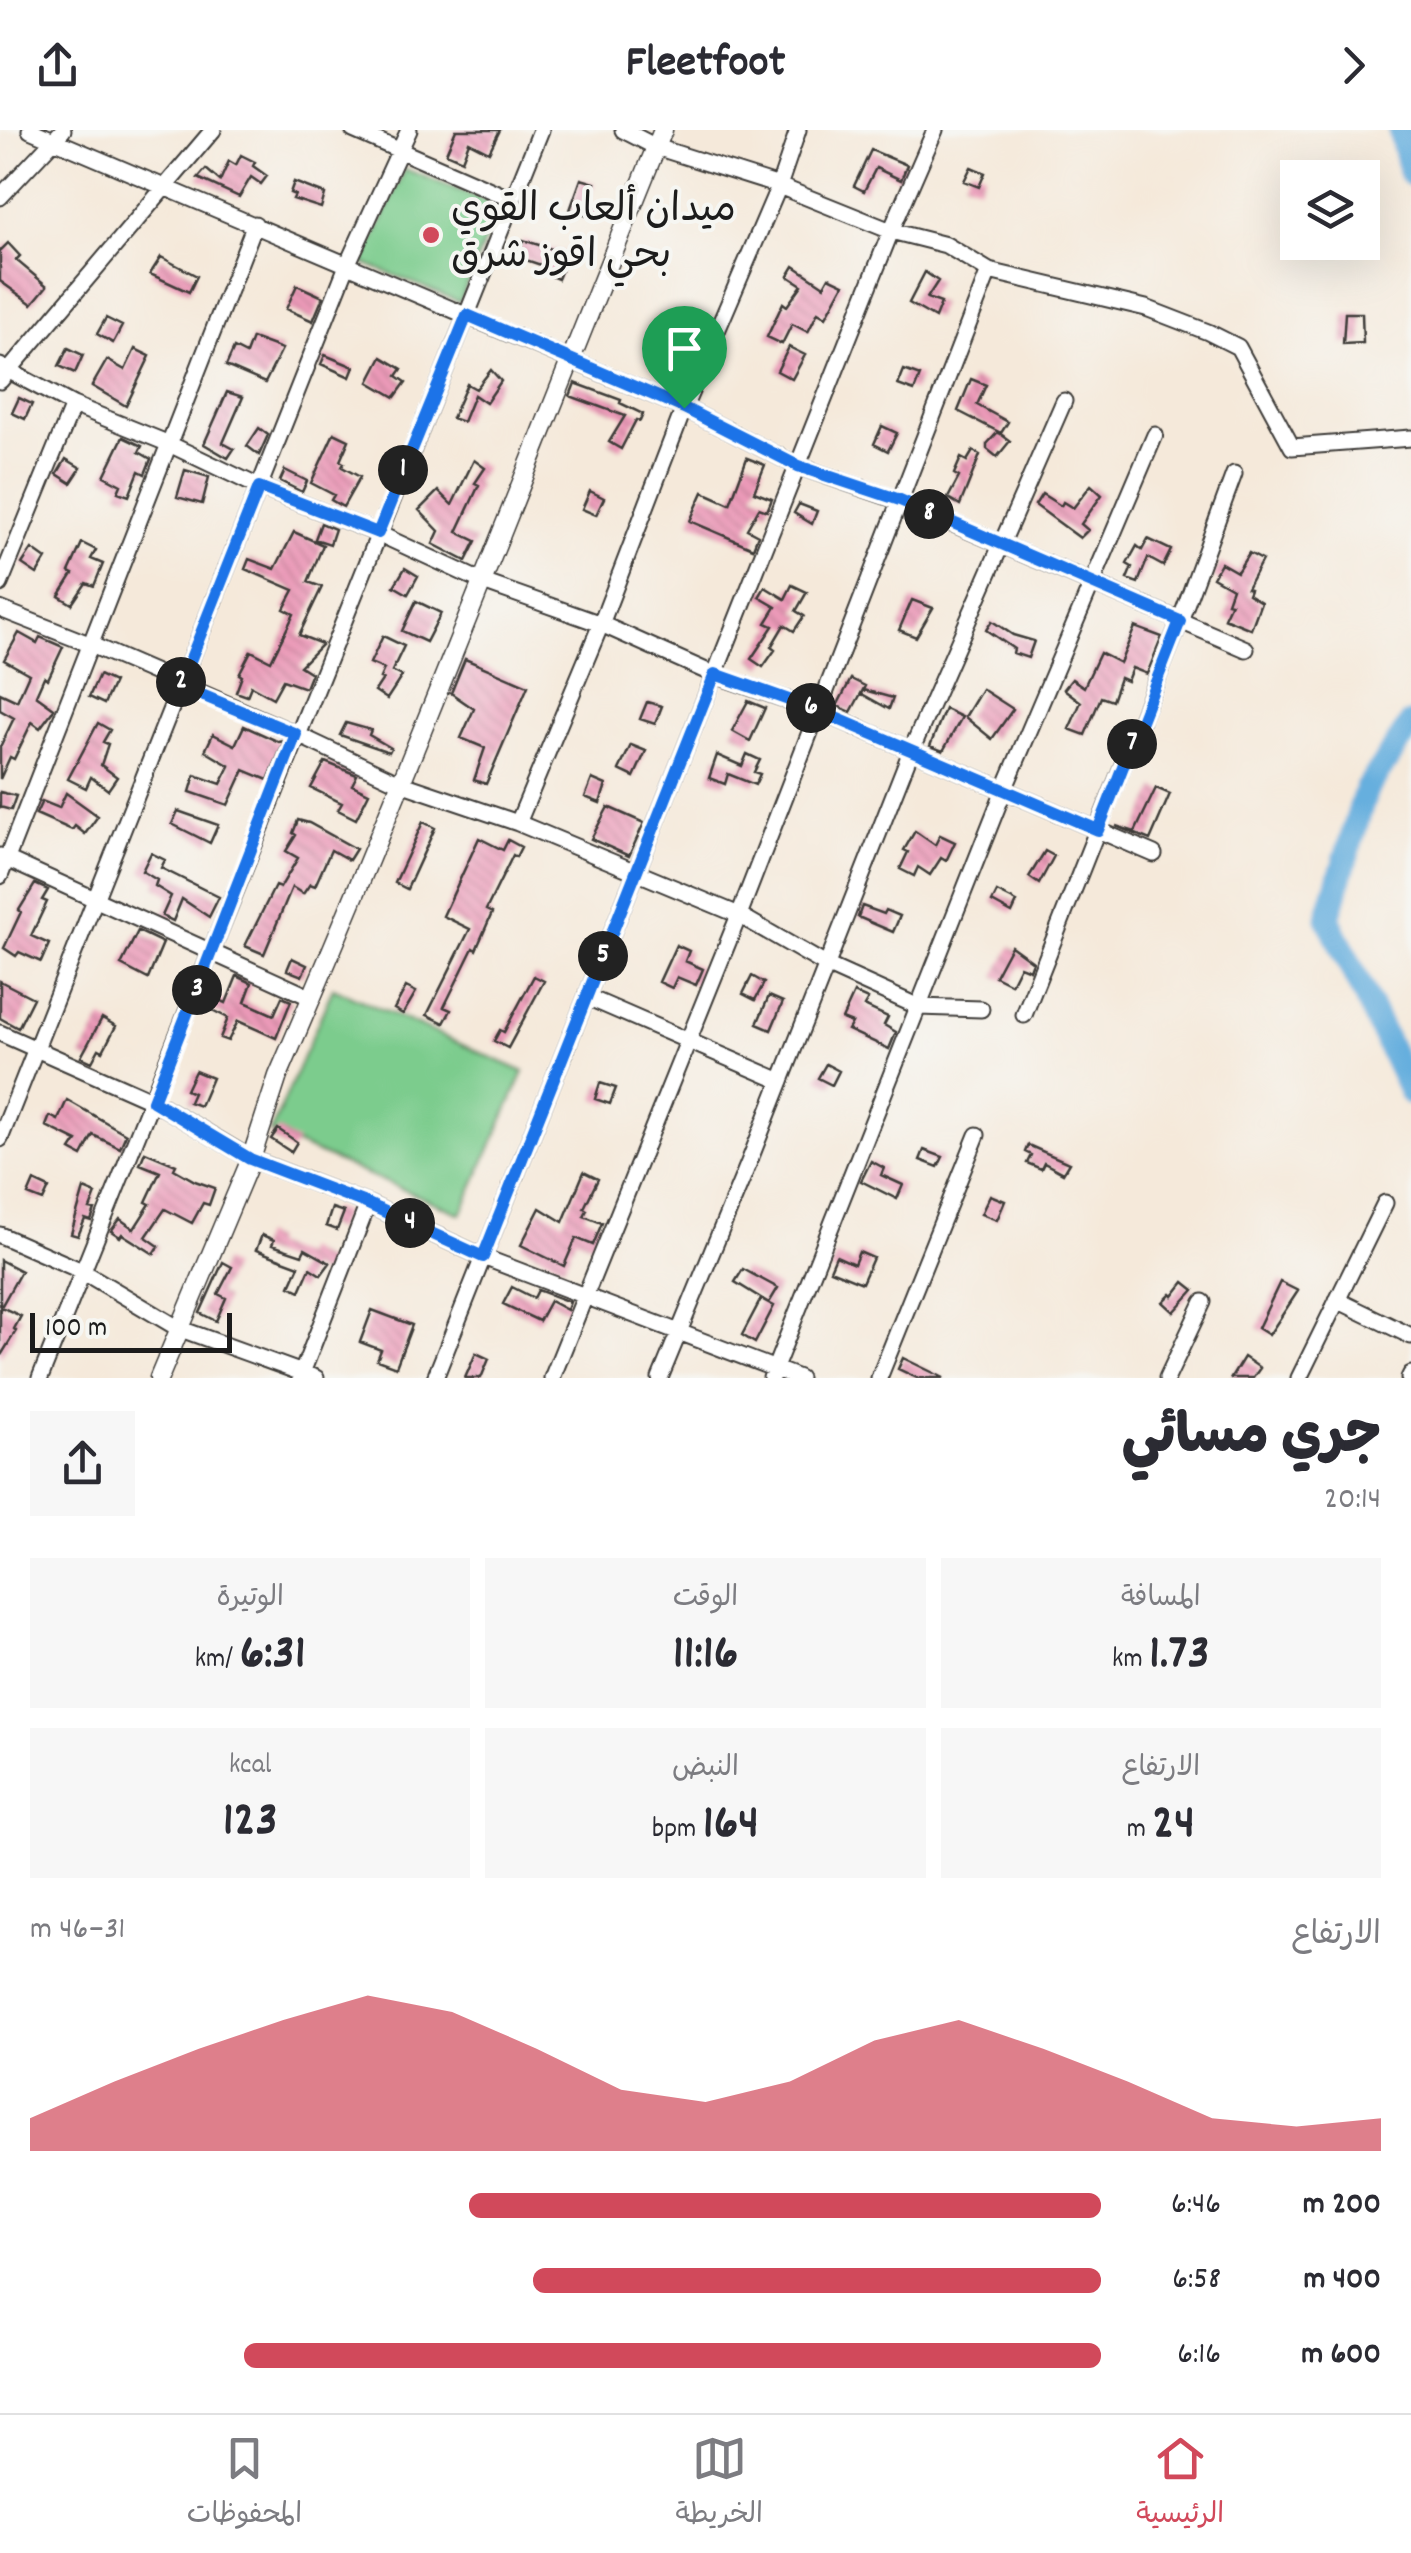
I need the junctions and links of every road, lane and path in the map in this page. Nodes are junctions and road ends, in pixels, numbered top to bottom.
1 (30, 130) edge
2 (213, 130) edge
3 (353, 130) edge
4 (409, 130) edge
5 (541, 130) edge
6 (622, 130) edge
7 (798, 130) edge
8 (935, 130) edge
9 (59, 136) edge
10 (659, 139) edge
11 (400, 150) junction
12 (779, 186) junction
13 (165, 187) junction
14 (0, 197) edge
15 (513, 200) junction
16 (255, 224) junction
17 (891, 230) junction
18 (348, 264) junction
19 (989, 271) junction
20 (467, 315) junction
21 (568, 359) junction
22 (2, 373) edge
23 (1064, 401) dead end
24 (73, 405) junction
25 (684, 408) junction
26 (1155, 435) dead end
27 (1411, 438) edge
28 (168, 443) junction
29 (798, 466) junction
30 (1234, 474) dead end
31 (259, 487) junction
32 (900, 500) junction
33 (378, 533) junction
34 (1002, 546) junction
35 (483, 582) junction
36 (1090, 582) junction
37 (0, 584) edge
38 (0, 609) edge
39 (1180, 621) junction
40 (601, 624) junction
41 (89, 644) junction
42 (1246, 649) dead end
43 (715, 674) junction
44 (180, 686) junction
45 (817, 710) junction
46 (296, 734) junction
47 (911, 751) junction
48 (400, 783) junction
49 (1004, 790) junction
50 (518, 824) junction
51 (1098, 830) junction
52 (1154, 854) dead end
53 (3, 858) edge
54 (636, 873) junction
55 (0, 876) edge
56 (96, 899) junction
57 (739, 915) junction
58 (212, 953) junction
59 (826, 964) junction
60 (587, 997) junction
61 (312, 998) junction
62 (919, 1006) junction
63 (981, 1009) dead end
64 (1024, 1015) dead end
65 (0, 1033) edge
66 (686, 1043) junction
67 (36, 1049) junction
68 (781, 1081) junction
69 (153, 1101) junction
70 (977, 1134) dead end
71 (0, 1138) edge
72 (250, 1159) junction
73 (1385, 1203) dead end
74 (368, 1204) junction
75 (0, 1236) edge
76 (483, 1257) junction
77 (82, 1271) junction
78 (585, 1294) junction
79 (1337, 1300) junction
80 (1203, 1302) dead end
81 (178, 1328) junction
82 (680, 1331) junction
83 (1411, 1336) edge
84 (772, 1373) edge
85 (306, 1376) edge
86 (40, 1378) edge
87 (159, 1378) edge
88 (435, 1378) edge
89 (552, 1378) edge
90 (660, 1378) edge
91 (799, 1378) edge
92 (879, 1378) edge
93 (1167, 1378) edge
94 (1299, 1378) edge

1 - 9 street
2 - 13 street
3 - 11 street
4 - 11 street
5 - 15 street
6 - 10 street
7 - 12 street
8 - 17 street
9 - 13 street
9 - 14 street
10 - 12 street
10 - 21 street
11 - 15 street
11 - 18 street
12 - 17 street
12 - 25 street
13 - 16 street
13 - 22 street
15 - 20 street
16 - 18 street
16 - 28 street
17 - 19 street
17 - 29 street
18 - 20 street
18 - 31 street
19 - 27 street
19 - 32 street
20 - 21 street
20 - 33 street
21 - 25 street
21 - 35 street
22 - 24 street
23 - 34 street
24 - 28 street
24 - 37 street
25 - 29 street
25 - 40 street
26 - 36 street
28 - 31 street
28 - 41 street
29 - 32 street
29 - 43 street
30 - 39 street
31 - 33 street
31 - 44 street
32 - 34 street
32 - 45 street
33 - 35 street
33 - 46 street
34 - 36 street
34 - 47 street
35 - 40 street
35 - 48 street
36 - 39 street
36 - 49 street
38 - 41 street
39 - 42 street
39 - 51 street
40 - 43 street
40 - 50 street
41 - 44 street
41 - 53 street
43 - 45 street
43 - 54 street
44 - 46 street
44 - 56 street
45 - 47 street
45 - 57 street
46 - 48 street
46 - 58 street
47 - 49 street
47 - 59 street
48 - 50 street
48 - 61 street
49 - 51 street
49 - 62 street
50 - 54 street
51 - 52 street
51 - 64 street
53 - 55 street
53 - 56 street
54 - 57 street
54 - 60 street
56 - 58 street
56 - 67 street
57 - 59 street
57 - 66 street
58 - 61 street
58 - 69 street
59 - 62 street
59 - 68 street
60 - 66 street
60 - 76 street
61 - 72 street
62 - 63 street
62 - 84 street
65 - 67 street
66 - 68 street
66 - 78 street
67 - 69 street
67 - 71 street
68 - 82 street
69 - 72 street
69 - 77 street
70 - 92 street
72 - 74 street
72 - 81 street
73 - 79 street
74 - 76 street
74 - 85 street
75 - 77 street
76 - 78 street
76 - 88 street
77 - 81 street
77 - 86 street
78 - 82 street
78 - 89 street
79 - 83 street
79 - 94 street
80 - 93 street
81 - 85 street
81 - 87 street
82 - 84 street
82 - 90 street
84 - 91 street

